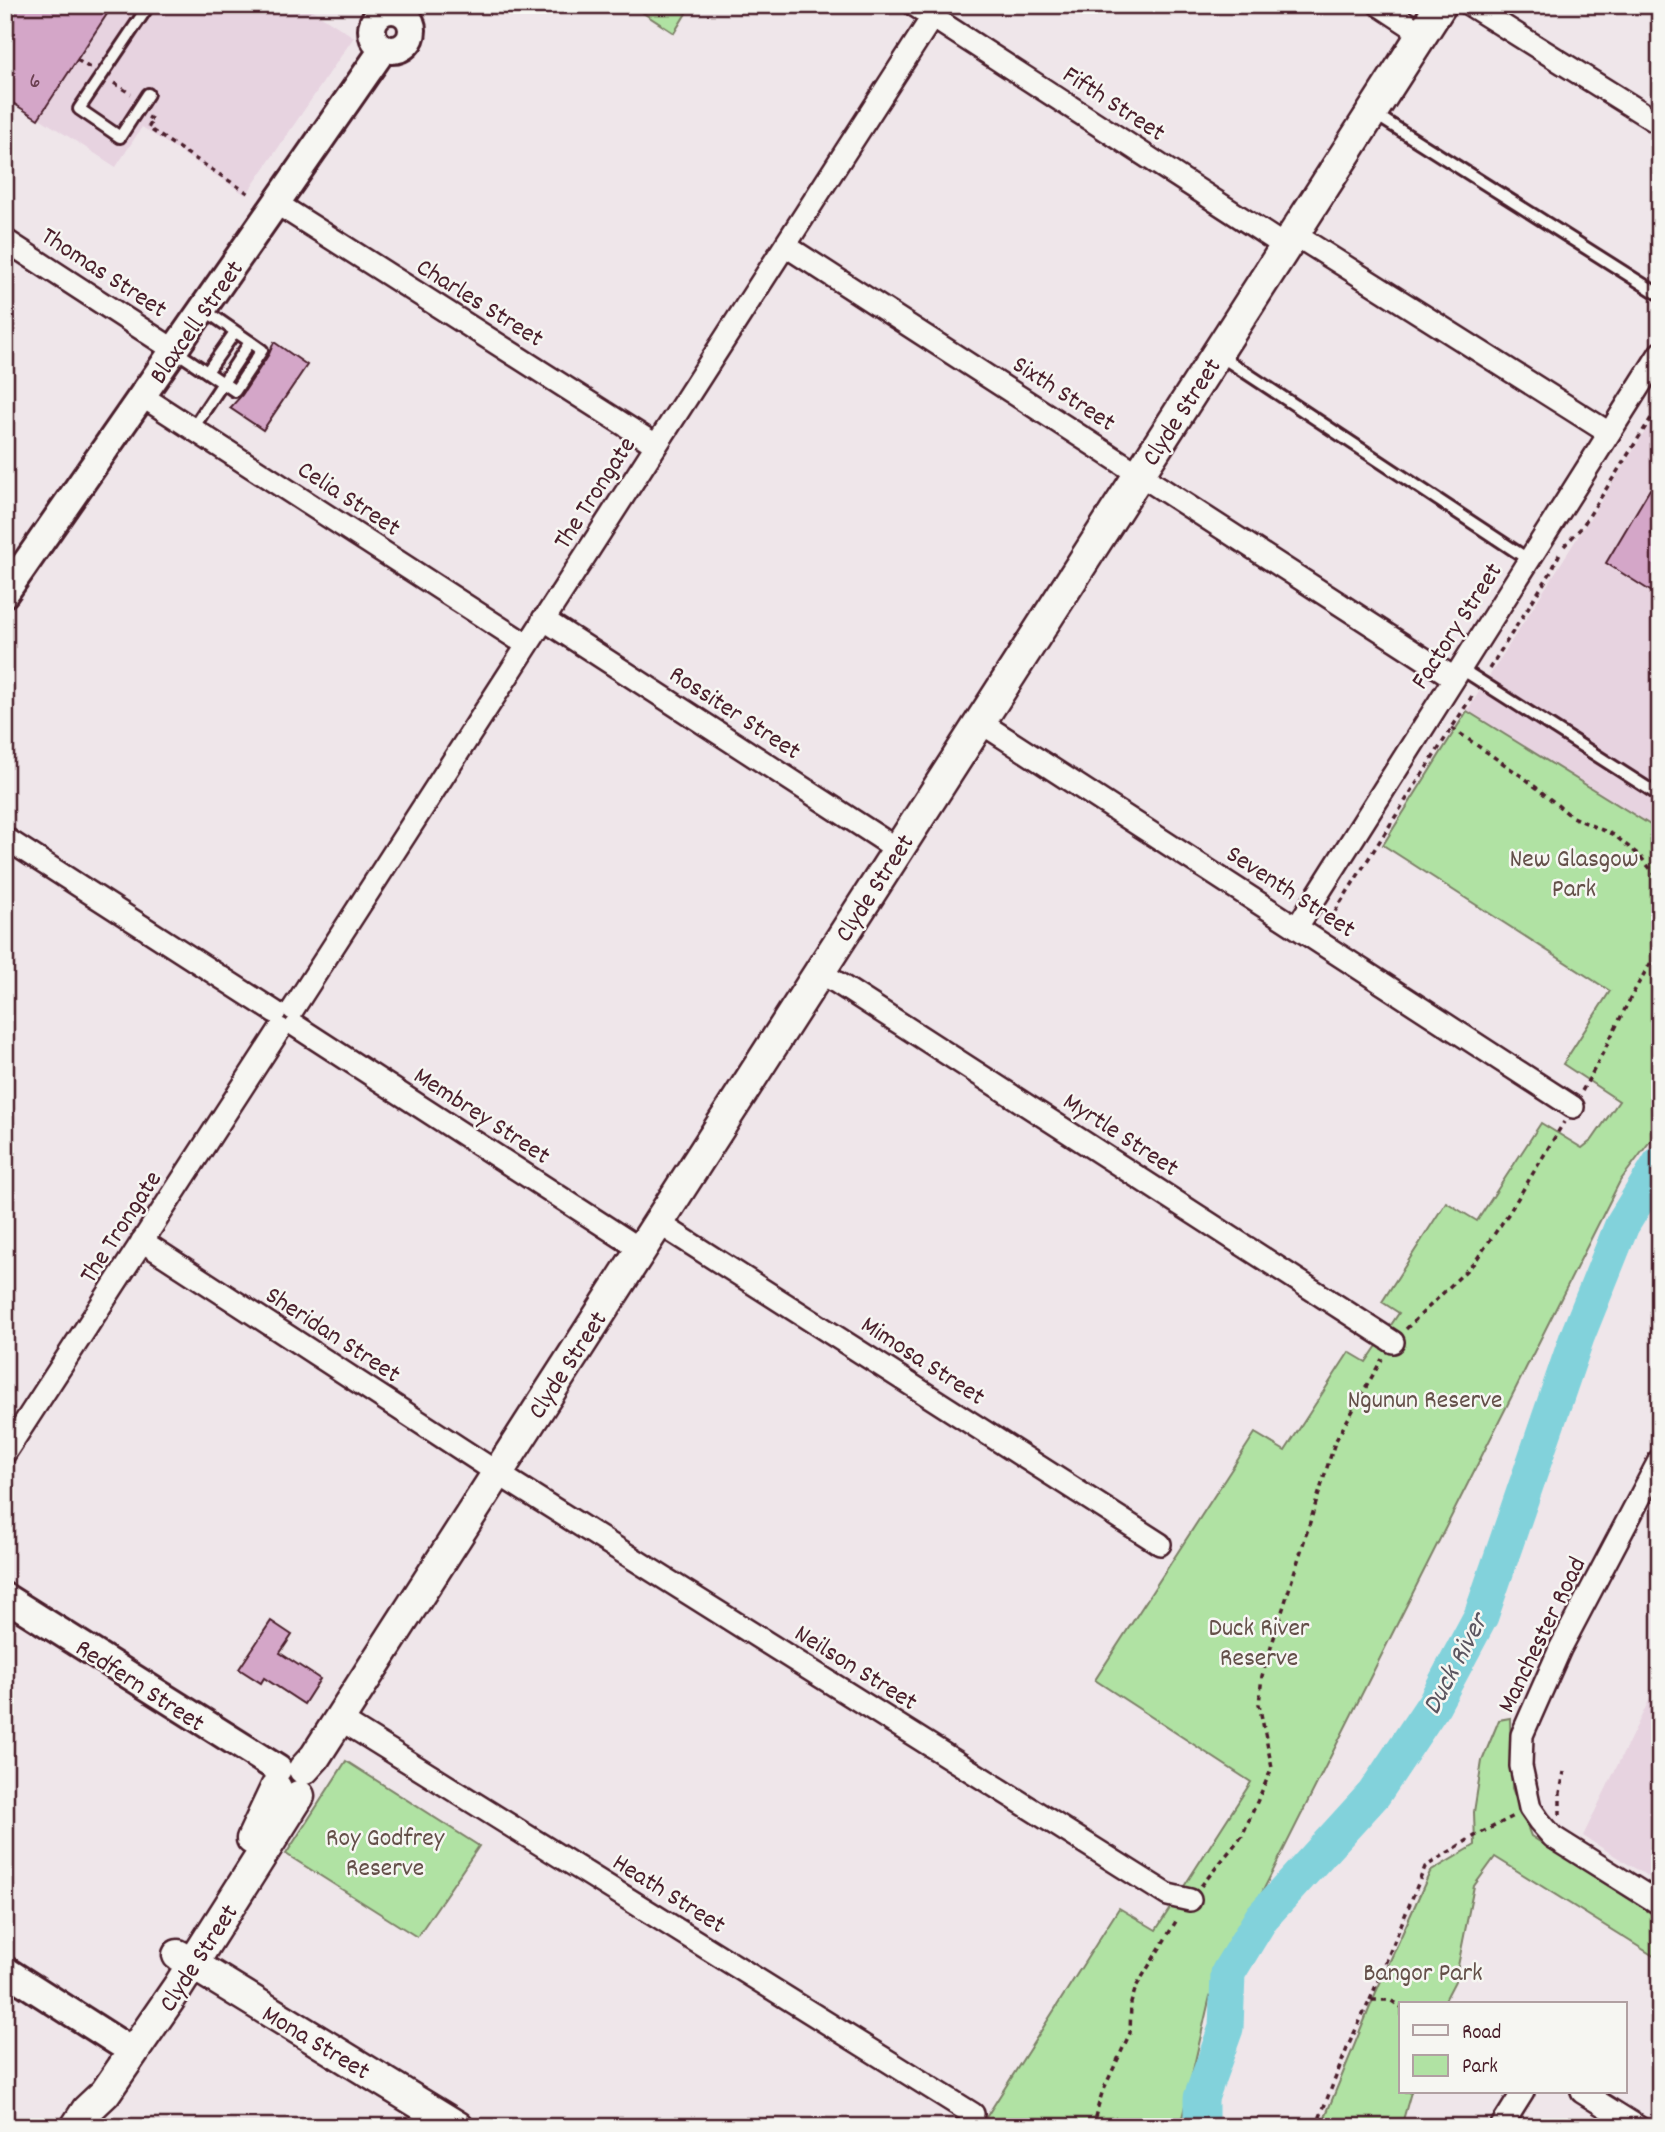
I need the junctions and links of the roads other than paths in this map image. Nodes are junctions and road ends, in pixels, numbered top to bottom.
1 (149, 5) edge
2 (914, 5) edge
3 (1379, 5) edge
4 (1441, 5) edge
5 (1470, 5) edge
6 (408, 10) edge
7 (937, 11) edge
8 (367, 12) edge
9 (1423, 34) junction
10 (384, 48) junction
11 (148, 94) dead end
12 (1372, 113) junction
13 (1660, 124) edge
14 (276, 204) junction
15 (5, 240) edge
16 (1290, 240) junction
17 (786, 246) junction
18 (1660, 295) edge
19 (202, 309) junction
20 (235, 332) junction
21 (250, 342) junction
22 (174, 350) junction
23 (1660, 353) edge
24 (1217, 354) junction
25 (207, 372) junction
26 (223, 383) junction
27 (142, 396) junction
28 (193, 428) junction
29 (1609, 433) junction
30 (656, 445) junction
31 (1140, 473) junction
32 (1529, 560) junction
33 (5, 593) edge
34 (544, 620) junction
35 (527, 645) junction
36 (1457, 673) junction
37 (980, 722) junction
38 (1660, 796) edge
39 (5, 838) edge
40 (897, 849) junction
41 (1297, 927) junction
42 (819, 971) junction
43 (286, 1019) junction
44 (1573, 1107) road end
45 (657, 1222) junction
46 (142, 1241) junction
47 (640, 1249) junction
48 (1393, 1342) road end
49 (5, 1453) edge
50 (1660, 1459) edge
51 (496, 1472) junction
52 (1160, 1544) dead end
53 (5, 1597) edge
54 (338, 1718) junction
55 (289, 1781) junction
56 (1190, 1900) road end
57 (1660, 1904) edge
58 (185, 1959) junction
59 (5, 1970) edge
60 (119, 2043) junction
61 (1522, 2094) edge
62 (1585, 2094) edge
63 (973, 2114) dead end
64 (81, 2119) edge
65 (458, 2127) edge
66 (1501, 2127) edge
67 (1638, 2127) edge

1 - 11 lane
2 - 7 street, Fifth Street
3 - 9 street
4 - 9 main road, Clyde Street
5 - 13 street
6 - 8 street
6 - 10 street
7 - 16 street, Fifth Street
7 - 17 street, The Trongate
8 - 10 street
9 - 12 main road, Clyde Street
10 - 14 street, Blaxcell Street
12 - 16 main road, Clyde Street
12 - 18 lane
14 - 19 street, Blaxcell Street
14 - 30 street, Charles Street
15 - 22 street, Thomas Street
16 - 24 main road, Clyde Street
16 - 29 street, Fifth Street
17 - 30 street, The Trongate
17 - 31 street, Sixth Street
19 - 20 lane
19 - 22 street, Blaxcell Street
20 - 21 lane
20 - 25 lane
21 - 26 lane
21 - 26 lane
22 - 25 lane
22 - 27 street, Blaxcell Street
23 - 29 street, Factory Street
24 - 31 main road, Clyde Street
24 - 32 lane
25 - 26 lane
26 - 28 lane
27 - 28 street, Celia Street
27 - 33 street, Blaxcell Street
28 - 35 street, Celia Street
29 - 32 street, Factory Street
30 - 34 street, The Trongate
31 - 36 street, Sixth Street
31 - 37 main road, Clyde Street
32 - 36 street, Factory Street
34 - 35 street, The Trongate
34 - 40 street, Rossiter Street
35 - 43 street, The Trongate
36 - 38 lane
36 - 41 street, Factory Street
37 - 40 main road, Clyde Street
37 - 41 street, Seventh Street
39 - 43 street, Membrey Street
40 - 42 main road, Clyde Street
41 - 44 street, Seventh Street
42 - 45 main road, Clyde Street
42 - 48 street, Myrtle Street
43 - 46 street, The Trongate
43 - 47 street, Membrey Street
45 - 47 main road, Clyde Street
45 - 52 street, Mimosa Street
46 - 49 street, The Trongate
46 - 51 street, Sheridan Street
47 - 51 main road, Clyde Street
50 - 57 street, Manchester Road
51 - 54 main road, Clyde Street
51 - 56 street, Neilson Street
53 - 55 street, Redfern Street
54 - 55 main road, Clyde Street
54 - 63 street, Heath Street
55 - 58 main road, Clyde Street
58 - 60 main road, Clyde Street
58 - 64 main road, Clyde Street
58 - 65 main road, Mona Street
59 - 60 street
60 - 64 main road, Clyde Street
61 - 66 street
62 - 67 street

